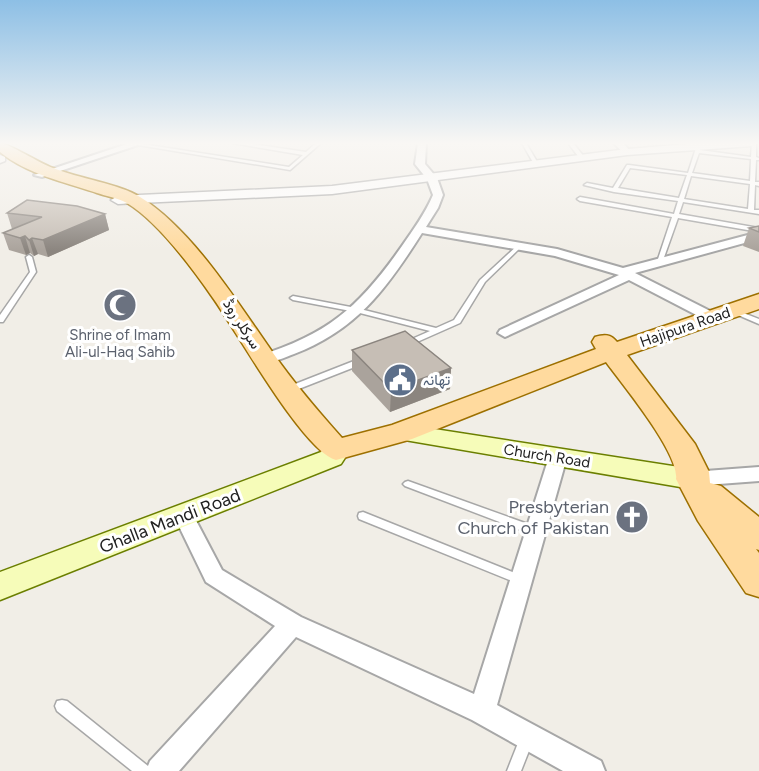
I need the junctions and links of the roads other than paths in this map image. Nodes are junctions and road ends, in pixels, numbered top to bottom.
1 (61, 179) edge
2 (424, 179) edge
3 (432, 179) edge
4 (621, 179) edge
5 (687, 179) edge
6 (722, 179) edge
7 (756, 184) edge
8 (587, 185) dead end
9 (614, 190) junction
10 (580, 199) dead end
11 (680, 200) junction
12 (130, 202) junction
13 (751, 211) junction
14 (759, 212) edge
15 (675, 215) junction
16 (419, 229) junction
17 (759, 230) edge
18 (759, 235) edge
19 (519, 246) junction
20 (29, 257) dead end
21 (660, 262) junction
22 (627, 274) junction
23 (759, 285) edge
24 (293, 298) dead end
25 (759, 301) edge
26 (356, 310) junction
27 (713, 312) junction
28 (0, 320) edge
29 (759, 322) edge
30 (437, 330) junction
31 (505, 333) dead end
32 (607, 347) junction
33 (396, 348) edge
34 (375, 357) edge
35 (264, 359) junction
36 (288, 390) junction
37 (308, 418) junction
38 (402, 432) junction
39 (336, 450) junction
40 (558, 458) junction
41 (759, 474) edge
42 (692, 480) junction
43 (408, 484) dead end
44 (184, 516) junction
45 (363, 516) dead end
46 (536, 532) junction
47 (759, 537) edge
48 (521, 580) junction
49 (759, 582) edge
50 (0, 586) edge
51 (292, 624) junction
52 (62, 706) dead end
53 (482, 711) junction
54 (528, 736) junction
55 (143, 771) edge
56 (160, 771) edge
57 (514, 771) edge
58 (591, 771) edge

1 - 12 main road, سرکلر روڈ
2 - 12 street
3 - 16 street
4 - 9 lane
5 - 11 lane
6 - 7 lane
7 - 13 lane
8 - 9 lane
9 - 11 lane
10 - 15 lane
11 - 13 lane
11 - 15 lane
12 - 35 main road, سرکلر روڈ
13 - 14 lane
15 - 17 lane
15 - 21 lane
16 - 19 street
16 - 26 street
18 - 21 street
19 - 22 street
19 - 30 lane
20 - 28 lane
21 - 22 street
22 - 27 street
22 - 31 street
23 - 27 main road
24 - 26 lane
25 - 27 main road, Hajipura Road
26 - 30 lane
26 - 35 street
27 - 29 lane
27 - 32 main road
30 - 33 lane
32 - 37 main road
32 - 38 main road
32 - 42 main road
34 - 36 lane
35 - 36 main road, سرکلر روڈ
36 - 37 main road, سرکلر روڈ
37 - 39 main road, سرکلر روڈ
38 - 39 main road
38 - 40 main road, Church Road
39 - 44 main road, Ghalla Mandi Road
40 - 42 main road, Church Road
40 - 46 street
41 - 42 street
42 - 47 main road
42 - 49 main road
43 - 46 lane
44 - 50 main road, Ghalla Mandi Road
44 - 51 street
45 - 48 lane
46 - 48 street
48 - 53 street
51 - 53 street
51 - 56 street
52 - 55 lane
53 - 54 street
54 - 57 lane
54 - 58 street

